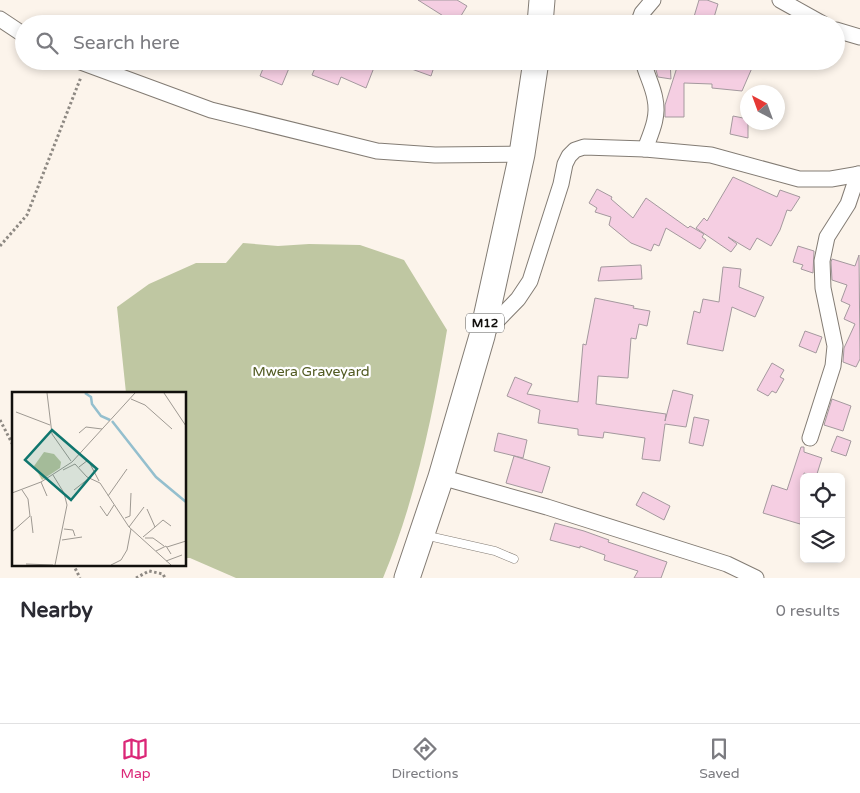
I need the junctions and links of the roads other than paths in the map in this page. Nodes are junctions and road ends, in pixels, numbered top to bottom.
1 (542, 0) edge
2 (653, 0) edge
3 (780, 0) edge
4 (541, 15) edge
5 (641, 15) edge
6 (807, 15) edge
7 (0, 19) edge
8 (15, 29) edge
9 (845, 33) edge
10 (860, 37) edge
11 (101, 70) edge
12 (535, 70) edge
13 (646, 70) edge
14 (645, 149) junction
15 (522, 154) junction
16 (859, 174) edge
17 (482, 336) junction
18 (810, 438) dead end
19 (441, 477) junction
20 (422, 535) junction
21 (514, 559) dead end
22 (407, 578) edge
23 (756, 578) edge

1 - 4 highway
2 - 5 street
3 - 6 street
7 - 8 street
9 - 10 street
11 - 15 street
12 - 15 highway, M12
13 - 14 street
14 - 16 street
14 - 17 street
15 - 17 highway, M12
16 - 18 street
17 - 19 highway, M12
19 - 20 highway, M12
19 - 23 street
20 - 21 lane
20 - 22 highway, M12

